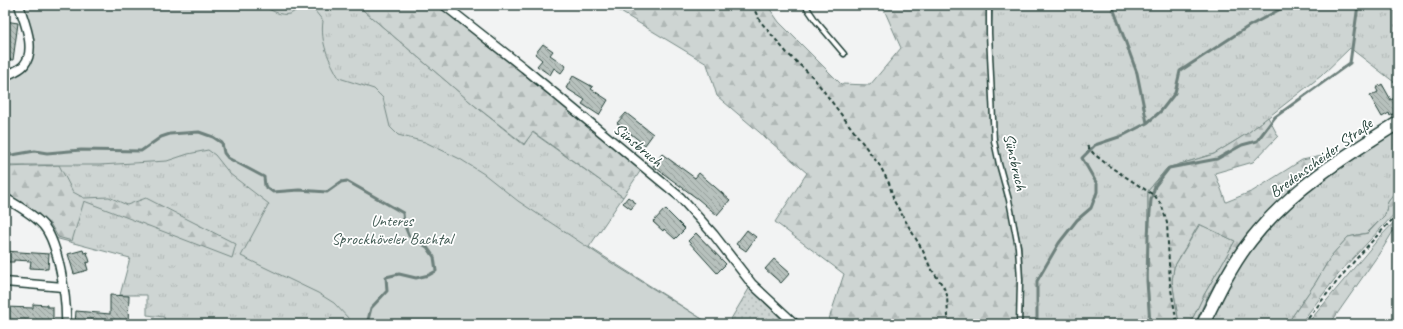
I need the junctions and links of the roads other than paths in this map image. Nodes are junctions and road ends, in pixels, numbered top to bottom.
1 (18, 5) edge
2 (444, 5) edge
3 (805, 5) edge
4 (989, 5) edge
5 (844, 54) dead end
6 (5, 76) edge
7 (1398, 123) edge
8 (5, 198) edge
9 (5, 282) edge
10 (63, 287) junction
11 (66, 324) edge
12 (796, 324) edge
13 (1019, 324) edge
14 (1203, 324) edge

1 - 6 street
2 - 12 street, Sünsbruch
3 - 5 lane
4 - 13 lane, Sünsbruch
7 - 14 main road, Bredenscheider Straße
8 - 10 street
9 - 10 street
10 - 11 street

